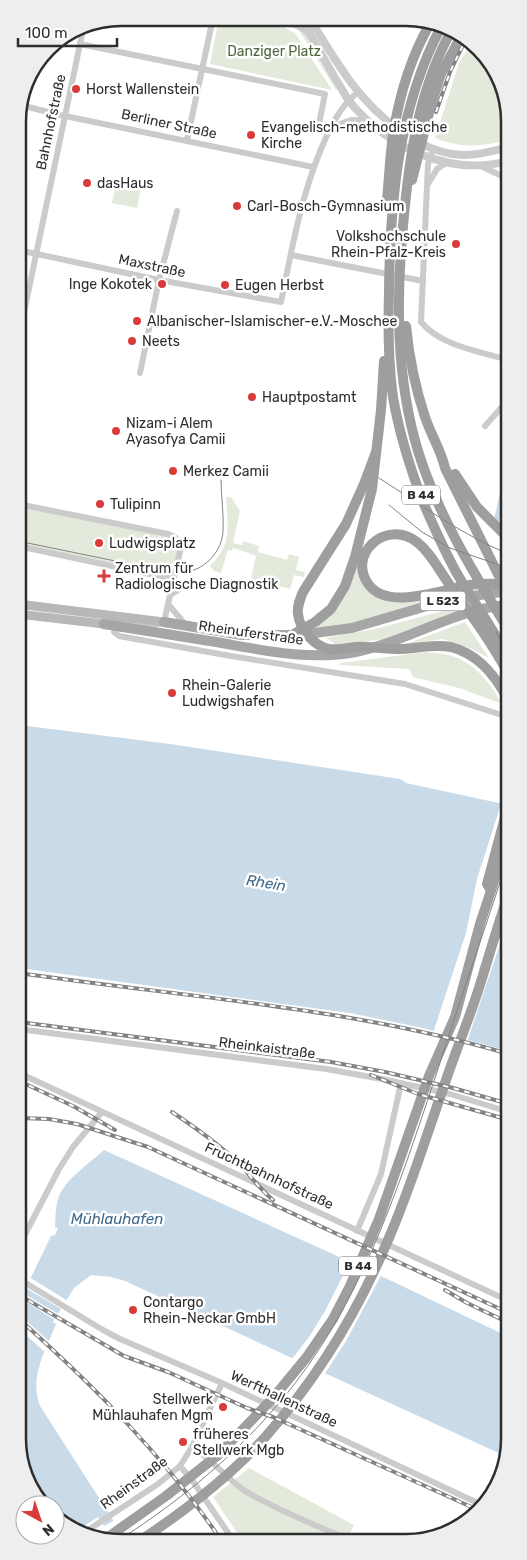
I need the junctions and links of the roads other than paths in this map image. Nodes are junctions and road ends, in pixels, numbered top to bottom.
1 (211, 26) edge
2 (300, 26) edge
3 (305, 26) edge
4 (314, 26) edge
5 (316, 26) edge
6 (427, 29) edge
7 (317, 31) junction
8 (309, 32) junction
9 (439, 32) edge
10 (82, 35) edge
11 (448, 36) edge
12 (458, 42) edge
13 (80, 44) junction
14 (202, 70) junction
15 (358, 92) junction
16 (348, 100) junction
17 (27, 107) edge
18 (65, 116) junction
19 (367, 120) junction
20 (330, 127) junction
21 (318, 129) dead end
22 (187, 140) junction
23 (406, 147) junction
24 (501, 148) edge
25 (433, 149) junction
26 (430, 158) junction
27 (501, 162) edge
28 (446, 163) junction
29 (481, 166) junction
30 (313, 167) junction
31 (501, 176) edge
32 (427, 185) junction
33 (406, 197) junction
34 (177, 211) dead end
35 (391, 229) junction
36 (26, 252) edge
37 (36, 254) junction
38 (291, 254) junction
39 (159, 280) junction
40 (423, 281) junction
41 (400, 296) junction
42 (26, 303) edge
43 (388, 316) junction
44 (501, 358) edge
45 (140, 373) dead end
46 (501, 408) edge
47 (485, 426) dead end
48 (376, 452) junction
49 (443, 458) junction
50 (26, 506) edge
51 (501, 531) edge
52 (26, 548) edge
53 (501, 578) edge
54 (174, 579) junction
55 (190, 582) dead end
56 (501, 584) edge
57 (453, 588) edge
58 (453, 588) edge
59 (453, 588) edge
60 (453, 588) edge
61 (501, 593) edge
62 (170, 595) junction
63 (168, 604) junction
64 (26, 605) edge
65 (501, 606) edge
66 (26, 615) edge
67 (501, 618) edge
68 (164, 622) junction
69 (104, 624) junction
70 (187, 626) junction
71 (114, 632) dead end
72 (290, 636) junction
73 (501, 645) edge
74 (375, 647) junction
75 (501, 660) edge
76 (501, 688) edge
77 (501, 715) edge
78 (501, 832) edge
79 (501, 860) edge
80 (491, 891) junction
81 (501, 914) edge
82 (501, 919) edge
83 (498, 923) junction
84 (26, 1029) edge
85 (26, 1076) edge
86 (401, 1083) junction
87 (501, 1110) edge
88 (102, 1112) junction
89 (357, 1231) junction
90 (26, 1233) edge
91 (26, 1283) edge
92 (501, 1298) edge
93 (222, 1383) junction
94 (192, 1447) junction
95 (180, 1466) junction
96 (476, 1502) edge
97 (90, 1529) edge
98 (116, 1530) junction
99 (109, 1533) edge
100 (112, 1533) edge
101 (150, 1534) edge
102 (229, 1534) edge
103 (336, 1534) edge

1 - 14 street
2 - 8 street
3 - 8 street
4 - 7 street
5 - 7 street
6 - 35 highway
7 - 15 street
8 - 16 street
9 - 35 highway, B 44
10 - 13 street, Bahnhofstraße
11 - 33 highway, B 44
12 - 33 highway
13 - 14 street
13 - 18 street, Bahnhofstraße
14 - 21 street
14 - 22 street
15 - 16 street
15 - 25 street
16 - 19 street
16 - 20 street
17 - 18 street, Berliner Straße
18 - 22 street, Berliner Straße
18 - 37 street, Bahnhofstraße
19 - 20 street
19 - 23 street
20 - 30 street
22 - 30 street, Berliner Straße
23 - 26 street
23 - 32 street
24 - 25 street
25 - 26 street
26 - 28 street
26 - 32 street
27 - 29 street
28 - 29 street
28 - 32 street
29 - 31 street
30 - 38 street
32 - 40 street
33 - 41 highway, B 44
34 - 39 street
35 - 43 highway, B 44
36 - 37 street, Maxstraße
37 - 39 street, Maxstraße
37 - 42 street, Bahnhofstraße
38 - 39 street, Maxstraße
38 - 40 street
39 - 45 street
40 - 44 street
41 - 49 highway
41 - 67 highway, B 44
43 - 48 highway, B 44
43 - 73 highway, B 44
46 - 47 street
48 - 72 highway
48 - 74 highway
49 - 51 highway
49 - 53 highway, B 44
50 - 54 street
52 - 54 street
54 - 62 street
55 - 62 street
56 - 57 highway
58 - 59 highway
60 - 75 highway
61 - 72 main road, Rheinuferstraße / L 523
62 - 63 street
63 - 68 street
63 - 70 street
64 - 68 main road, Rheinuferstraße / L 523
65 - 74 main road, Rheinuferstraße / L 523
66 - 69 main road, Rheinuferstraße / L 523
68 - 69 street, Rheinuferstraße
68 - 70 main road, Rheinuferstraße / L 523
69 - 74 main road, Rheinuferstraße / L 523
70 - 72 main road, Rheinuferstraße / L 523
71 - 77 street
74 - 76 highway
78 - 80 highway
79 - 80 highway, B 44
80 - 98 highway, B 44
81 - 83 highway, B 44
82 - 83 highway
83 - 101 highway, B 44
84 - 86 street, Rheinkaistraße
85 - 88 street, Fruchtbahnhofstraße
86 - 87 street, Rheinkaistraße
86 - 89 street
88 - 89 street, Fruchtbahnhofstraße
88 - 90 street
89 - 92 street, Fruchtbahnhofstraße
91 - 93 street, Werfthallenstraße
93 - 94 street, Rheinstraße
93 - 96 street, Werfthallenstraße
94 - 95 street, Rheinstraße
94 - 103 street
95 - 97 street, Rheinstraße
95 - 102 street
98 - 99 highway
98 - 100 highway, B 44

